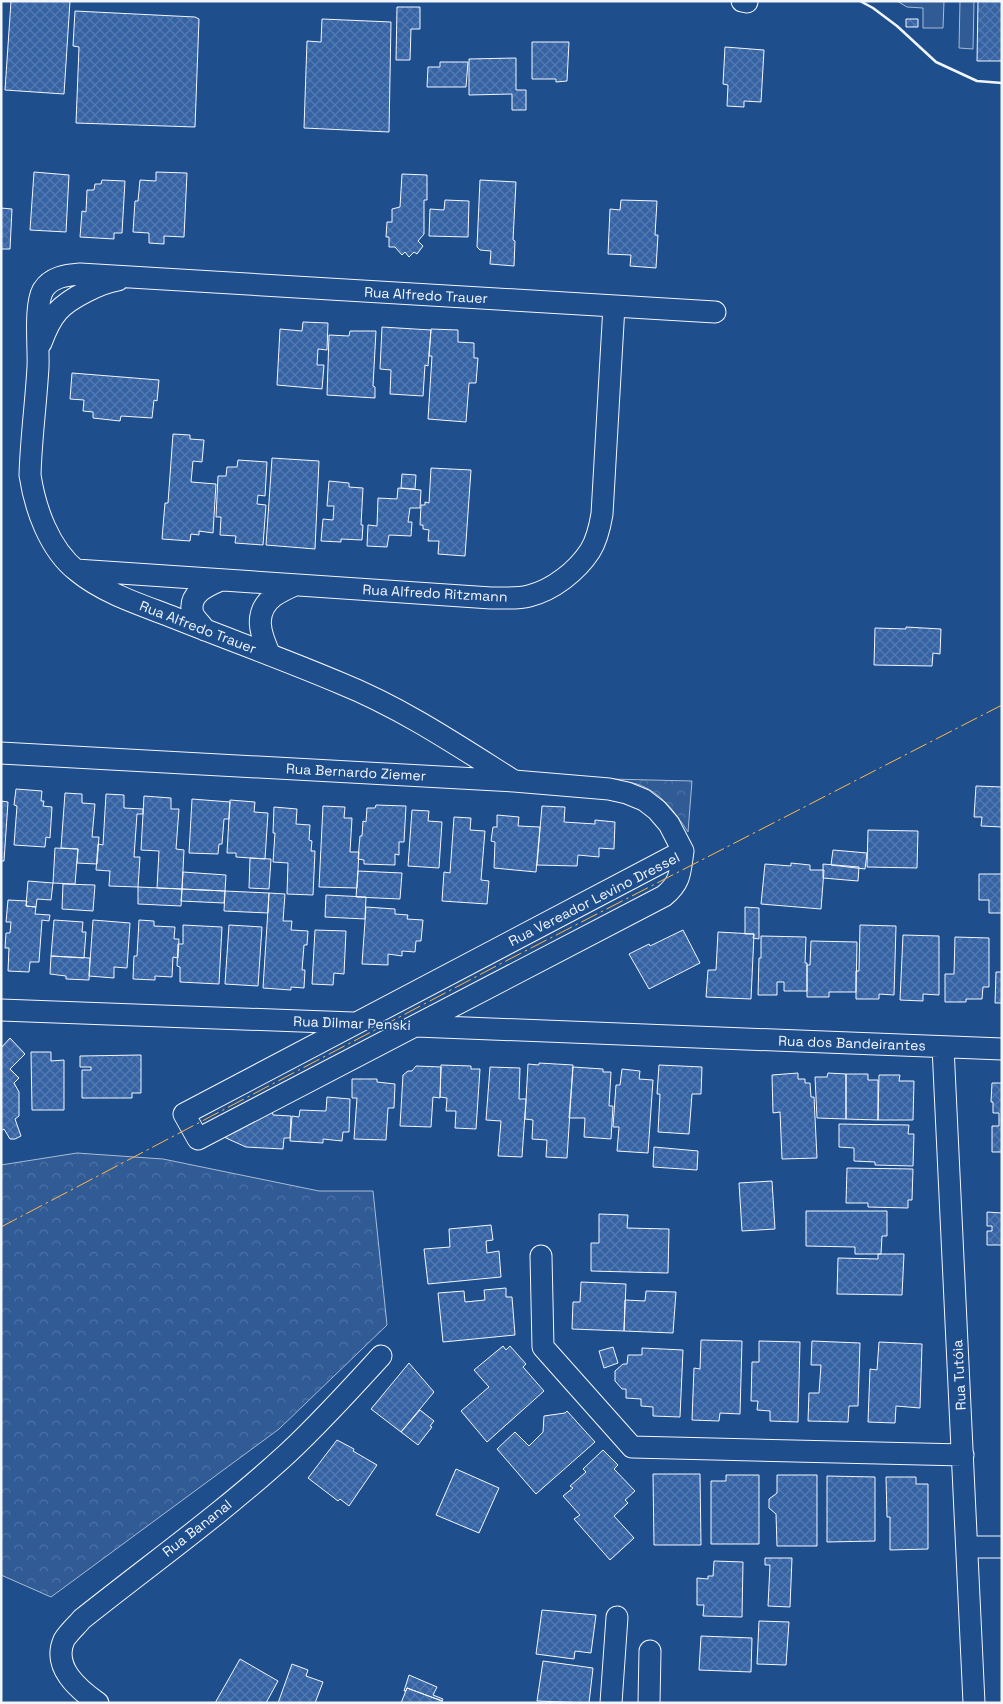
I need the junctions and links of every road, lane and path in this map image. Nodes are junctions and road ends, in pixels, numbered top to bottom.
1 (742, 1) edge
2 (747, 2) edge
3 (137, 278) junction
4 (50, 282) junction
5 (614, 306) junction
6 (58, 311) junction
7 (715, 312) dead end
8 (38, 366) junction
9 (75, 570) junction
10 (221, 580) junction
11 (295, 585) junction
12 (206, 630) junction
13 (270, 655) junction
14 (1, 753) edge
15 (514, 781) junction
16 (683, 851) junction
17 (1, 1010) edge
18 (355, 1024) junction
19 (414, 1026) junction
20 (703, 1037) joint
21 (943, 1047) junction
22 (1002, 1049) edge
23 (541, 1256) dead end
24 (380, 1356) dead end
25 (963, 1455) junction
26 (967, 1547) junction
27 (1002, 1547) edge
28 (617, 1617) dead end
29 (650, 1651) dead end
30 (98, 1703) edge
31 (611, 1703) edge
32 (649, 1703) edge
33 (974, 1703) edge

1 - 2 street
3 - 4 street, Rua Alfredo Trauer
3 - 5 street, Rua Alfredo Trauer
3 - 6 street, Rua Alfredo Trauer
4 - 6 street
4 - 8 street, Rua Alfredo Trauer
5 - 7 street, Rua Alfredo Trauer
5 - 11 street, Rua Alfredo Ritzmann
6 - 8 street, Rua Alfredo Trauer
8 - 9 street, Rua Alfredo Trauer
9 - 10 street, Rua Alfredo Ritzmann
9 - 12 street, Rua Alfredo Trauer
10 - 11 street, Rua Alfredo Ritzmann
10 - 12 street
11 - 13 street
12 - 13 street, Rua Alfredo Trauer
13 - 15 street, Rua Alfredo Trauer
14 - 15 street, Rua Bernardo Ziemer
15 - 16 street, Rua Bernardo Ziemer
16 - 18 street, Rua Vereador Levino Dressel
16 - 19 street, Rua Vereador Levino Dressel
17 - 18 street, Rua Dilmar Penski
18 - 19 street, Rua Dilmar Penski
18 - 19 street, Rua Vereador Levino Dressel
19 - 20 street, Rua Dilmar Penski
20 - 21 street, Rua dos Bandeirantes
21 - 22 street, Rua dos Bandeirantes
21 - 25 street, Rua Tutóia
23 - 25 street
24 - 30 street, Rua Bananal
25 - 26 street, Rua Tutóia
26 - 27 street
26 - 33 street, Rua Tutóia
28 - 31 street
29 - 32 street

